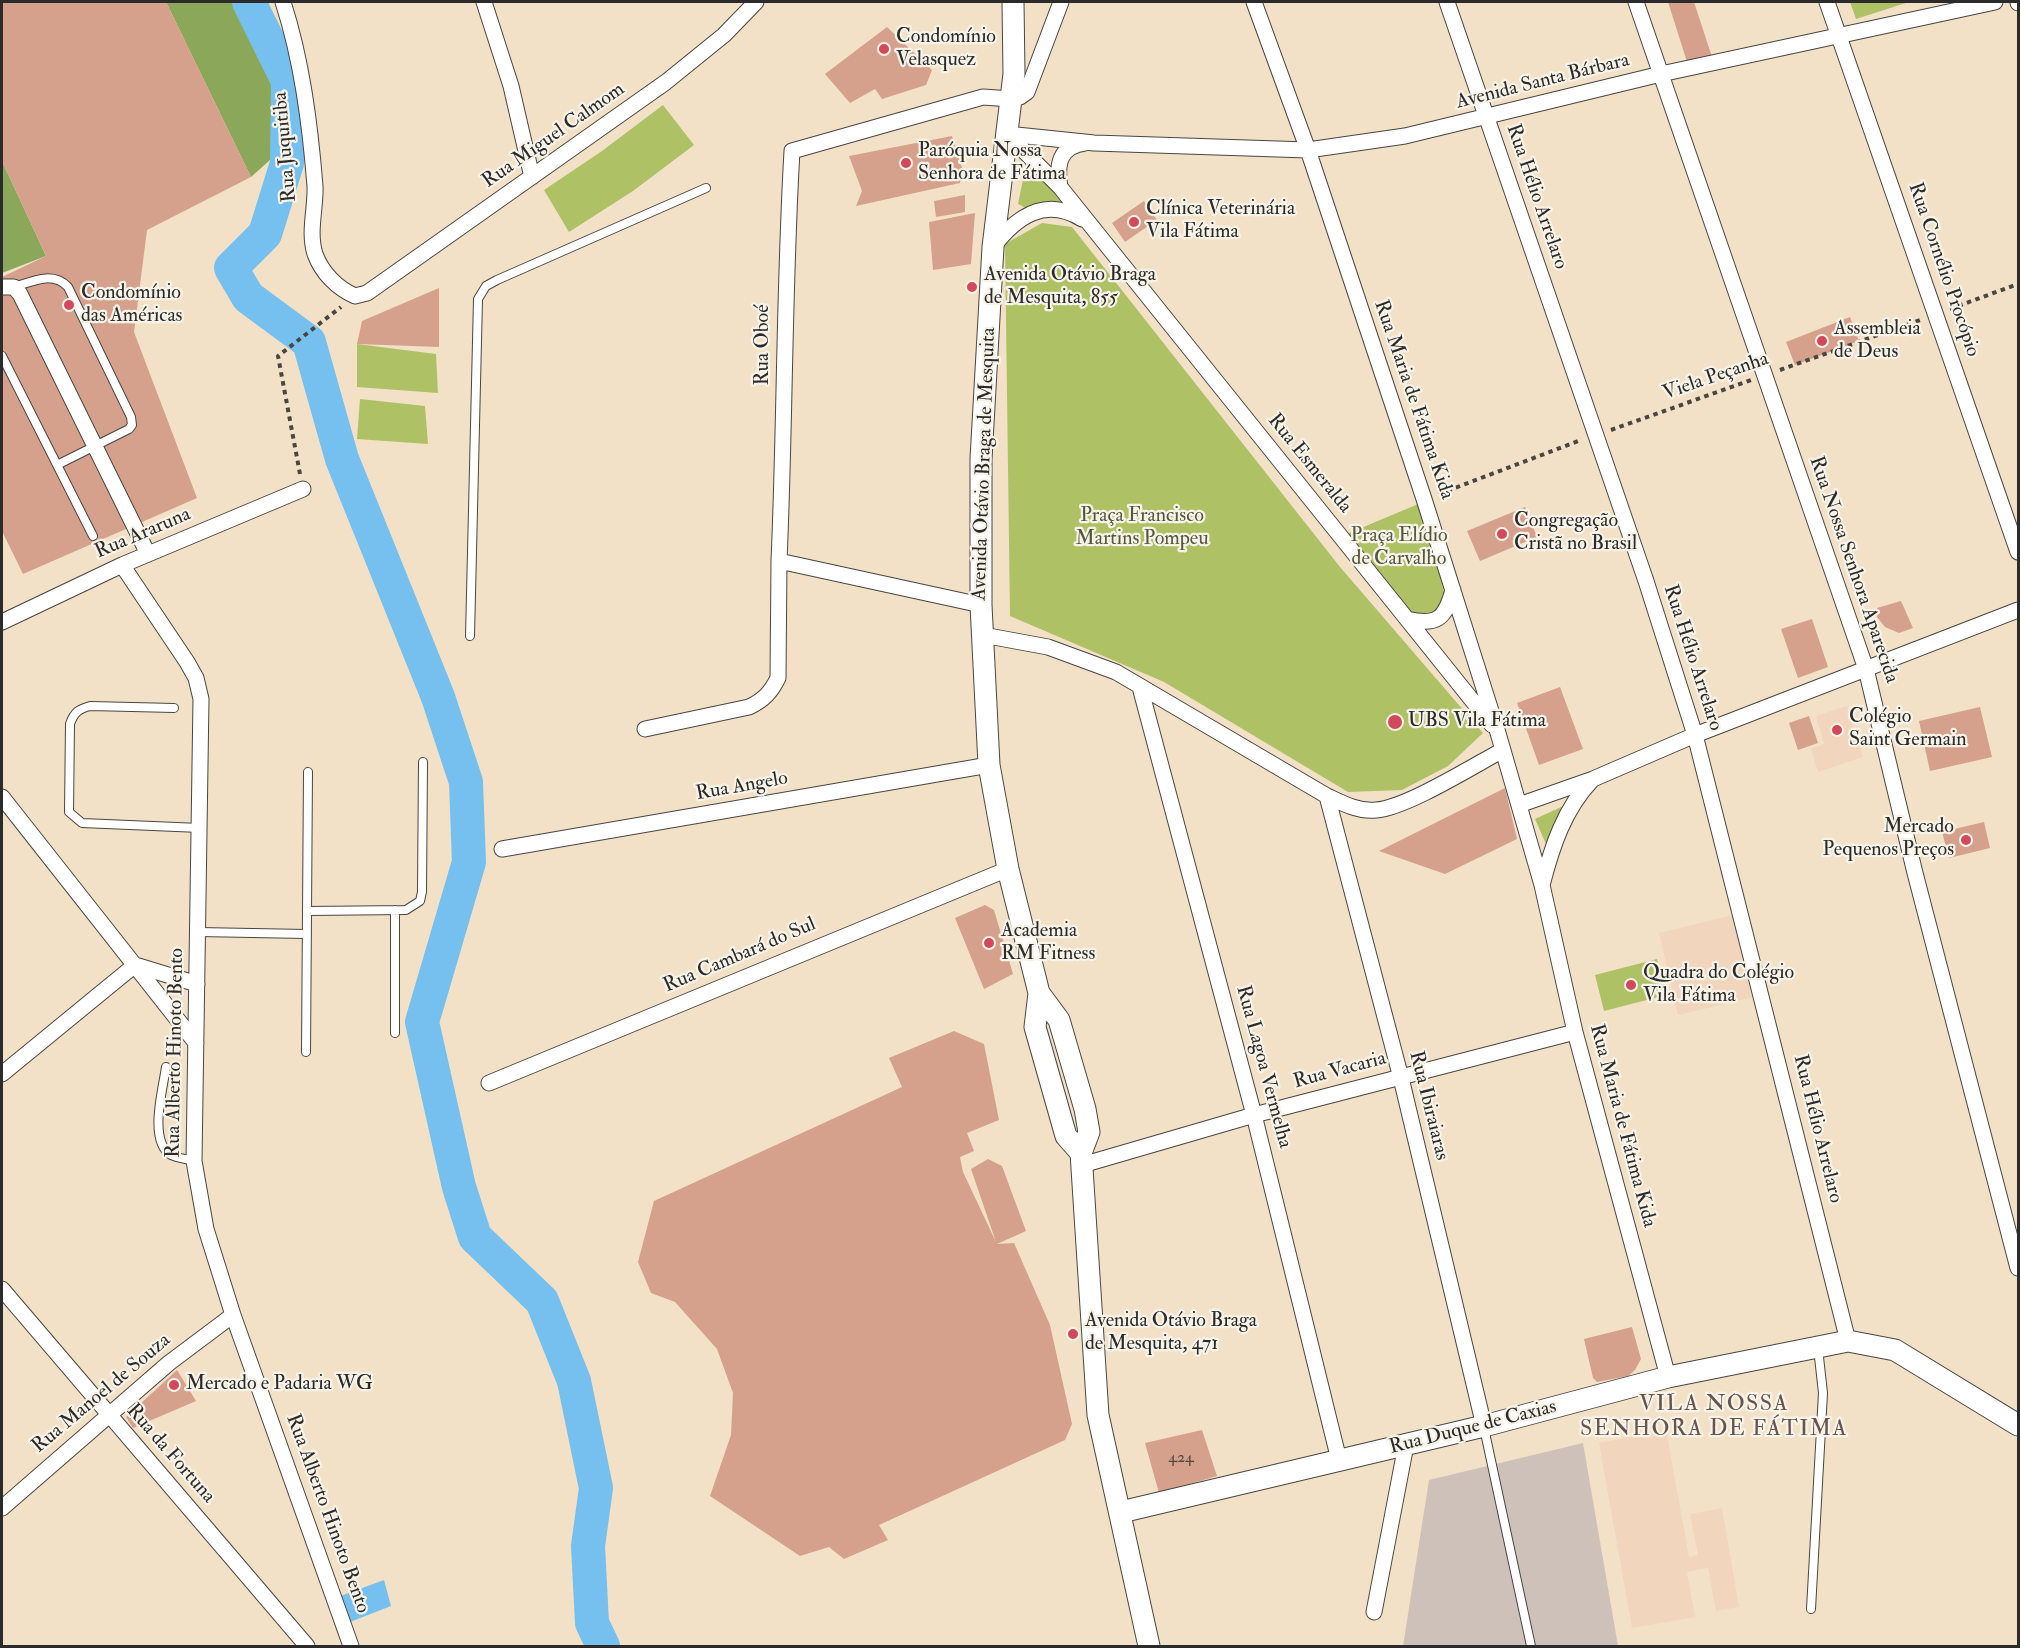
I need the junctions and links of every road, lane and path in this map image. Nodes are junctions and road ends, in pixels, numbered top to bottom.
1 (283, 2) edge
2 (484, 2) edge
3 (756, 2) edge
4 (1012, 2) edge
5 (1254, 2) edge
6 (1447, 2) edge
7 (1636, 2) edge
8 (1827, 2) edge
9 (1995, 2) edge
10 (1059, 4) edge
11 (1839, 36) junction
12 (1661, 74) junction
13 (1011, 99) junction
14 (1487, 118) junction
15 (1007, 134) junction
16 (1094, 142) junction
17 (1308, 150) junction
18 (532, 177) junction
19 (1060, 187) junction
20 (706, 188) dead end
21 (1088, 223) junction
22 (993, 247) junction
23 (2019, 284) edge
24 (8, 287) edge
25 (361, 294) junction
26 (1936, 315) junction
27 (2, 356) edge
28 (1767, 375) junction
29 (1596, 435) junction
30 (94, 446) junction
31 (57, 465) junction
32 (303, 489) joint
33 (1424, 499) junction
34 (93, 536) dead end
35 (2019, 552) edge
36 (148, 554) junction
37 (779, 561) junction
38 (122, 565) junction
39 (1453, 590) junction
40 (981, 605) junction
41 (2019, 610) edge
42 (1407, 619) junction
43 (2, 622) edge
44 (983, 635) junction
45 (470, 636) dead end
46 (1866, 669) junction
47 (1140, 687) junction
48 (174, 708) dead end
49 (645, 729) dead end
50 (1498, 732) junction
51 (1695, 735) junction
52 (1503, 750) junction
53 (423, 762) dead end
54 (989, 765) junction
55 (308, 772) dead end
56 (1593, 779) junction
57 (1327, 796) junction
58 (2, 797) edge
59 (1519, 805) junction
60 (200, 828) junction
61 (502, 849) dead end
62 (1008, 869) junction
63 (1542, 885) junction
64 (395, 910) junction
65 (307, 911) junction
66 (198, 932) junction
67 (307, 934) junction
68 (135, 965) junction
69 (197, 984) junction
70 (1575, 1032) junction
71 (395, 1033) dead end
72 (196, 1043) junction
73 (306, 1052) dead end
74 (166, 1067) dead end
75 (2, 1074) edge
76 (1401, 1078) junction
77 (489, 1083) dead end
78 (1254, 1115) junction
79 (1082, 1159) junction
80 (194, 1161) junction
81 (2019, 1268) edge
82 (2, 1289) edge
83 (233, 1315) junction
84 (1848, 1341) junction
85 (1817, 1346) junction
86 (1668, 1377) junction
87 (108, 1414) junction
88 (2019, 1425) edge
89 (1484, 1426) junction
90 (1406, 1445) junction
91 (1339, 1460) junction
92 (2, 1508) edge
93 (1121, 1512) junction
94 (1811, 1609) dead end
95 (1374, 1612) dead end
96 (307, 1647) edge
97 (351, 1647) edge
98 (1149, 1647) edge
99 (1531, 1647) edge

1 - 25 street, Rua Juquitiba
2 - 18 street
3 - 18 street, Rua Miguel Calmom
4 - 13 main road, Avenida Otávio Braga de Mesquita
5 - 17 street, Rua Maria de Fátima Kida
6 - 14 street, Rua Hélio Arrelaro
7 - 12 street, Rua Nossa Senhora Aparecida
8 - 11 street, Rua Cornélio Procópio
9 - 11 street, Avenida Santa Bárbara
10 - 13 street
11 - 12 street, Avenida Santa Bárbara
11 - 26 street, Rua Cornélio Procópio
12 - 14 street, Avenida Santa Bárbara
12 - 28 street, Rua Nossa Senhora Aparecida
13 - 15 main road, Avenida Otávio Braga de Mesquita
13 - 37 street, Rua Oboé
14 - 17 street, Avenida Santa Bárbara
14 - 29 street, Rua Hélio Arrelaro
15 - 16 street, Avenida Santa Bárbara
15 - 19 street, Rua Esmeralda
15 - 22 main road, Avenida Otávio Braga de Mesquita
16 - 17 street, Avenida Santa Bárbara
16 - 19 street, Avenida Santa Bárbara
17 - 33 street, Rua Maria de Fátima Kida
18 - 25 street, Rua Miguel Calmom
19 - 21 street, Rua Esmeralda
20 - 45 lane
21 - 22 street, Rua Esmeralda
21 - 42 street, Rua Esmeralda
22 - 40 main road, Avenida Otávio Braga de Mesquita
23 - 26 path, Viela Peçanha
24 - 30 street
24 - 30 lane
25 - 32 path
26 - 28 path, Viela Peçanha
26 - 35 street, Rua Cornélio Procópio
27 - 31 lane
28 - 29 path, Viela Peçanha
28 - 46 street, Rua Nossa Senhora Aparecida
29 - 33 path, Viela Peçanha
29 - 51 street, Rua Hélio Arrelaro
30 - 31 lane
30 - 36 street
31 - 34 lane
32 - 36 street, Rua Araruna
33 - 39 street, Rua Maria de Fátima Kida
36 - 38 street, Rua Araruna
37 - 40 street
37 - 49 street
38 - 43 street, Rua Araruna
38 - 60 street, Rua Alberto Hinoto Bento
39 - 42 street
39 - 50 street, Rua Maria de Fátima Kida
40 - 44 main road, Avenida Otávio Braga de Mesquita
41 - 46 street
42 - 50 street, Rua Esmeralda
44 - 47 street
44 - 54 main road, Avenida Otávio Braga de Mesquita
46 - 51 street
46 - 81 street, Rua Nossa Senhora Aparecida
47 - 57 street
47 - 78 street, Rua Lagoa Vermelha
48 - 60 lane
50 - 52 street, Rua Maria de Fátima Kida
51 - 56 street
51 - 84 street, Rua Hélio Arrelaro
52 - 57 street
52 - 59 street, Rua Maria de Fátima Kida
53 - 64 lane
54 - 61 street, Rua Angelo
54 - 62 main road, Avenida Otávio Braga de Mesquita
55 - 65 lane
56 - 59 street
56 - 63 street
57 - 76 street, Rua Ibiraiaras
58 - 68 street
59 - 63 street, Rua Maria de Fátima Kida
60 - 66 street, Rua Alberto Hinoto Bento
62 - 77 street, Rua Cambará do Sul
62 - 79 main road, Avenida Otávio Braga de Mesquita
63 - 70 street, Rua Maria de Fátima Kida
64 - 65 lane
64 - 71 lane
65 - 67 lane
66 - 67 lane
66 - 69 street, Rua Alberto Hinoto Bento
67 - 73 lane
68 - 69 street
68 - 72 street
68 - 75 street
69 - 72 street, Rua Alberto Hinoto Bento
70 - 76 street, Rua Vacaria
70 - 86 street, Rua Maria de Fátima Kida
72 - 80 street, Rua Alberto Hinoto Bento
74 - 80 lane
76 - 78 street, Rua Vacaria
76 - 89 street, Rua Ibiraiaras
78 - 79 street, Rua Vacaria
78 - 91 street, Rua Lagoa Vermelha
79 - 93 main road, Avenida Otávio Braga de Mesquita
80 - 83 street, Rua Alberto Hinoto Bento
82 - 87 street, Rua da Fortuna
83 - 87 street, Rua Manoel de Souza
83 - 97 street, Rua Alberto Hinoto Bento
84 - 85 main road, Rua Duque de Caxias
84 - 88 main road, Rua Duque de Caxias
85 - 86 main road, Rua Duque de Caxias
85 - 94 lane
86 - 89 main road, Rua Duque de Caxias
87 - 92 street, Rua Manoel de Souza
87 - 96 street, Rua da Fortuna
89 - 90 main road, Rua Duque de Caxias
89 - 99 lane
90 - 91 main road, Rua Duque de Caxias
90 - 95 street
91 - 93 main road, Rua Duque de Caxias
93 - 98 main road, Avenida Otávio Braga de Mesquita

